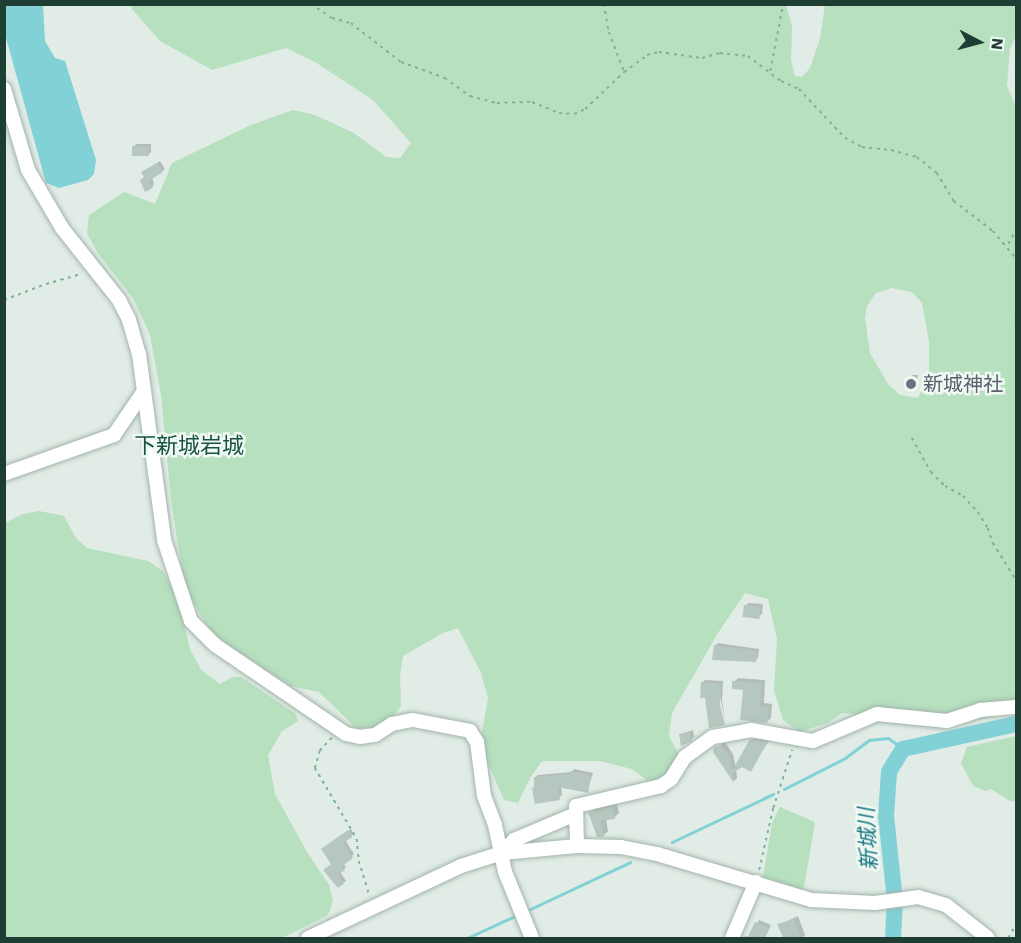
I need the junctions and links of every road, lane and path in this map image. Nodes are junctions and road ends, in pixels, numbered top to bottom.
1 (311, 4) edge
2 (604, 4) edge
3 (783, 4) edge
4 (624, 72) junction
5 (769, 73) junction
6 (4, 89) edge
7 (1017, 230) edge
8 (1007, 245) junction
9 (1017, 258) edge
10 (94, 270) junction
11 (4, 300) edge
12 (1017, 316) edge
13 (1017, 330) edge
14 (144, 390) junction
15 (912, 438) dead end
16 (4, 474) edge
17 (1017, 580) edge
18 (1017, 707) edge
19 (339, 730) junction
20 (794, 737) junction
21 (576, 814) junction
22 (577, 846) junction
23 (502, 853) junction
24 (756, 882) junction
25 (375, 907) junction
26 (1017, 924) edge
27 (308, 939) edge
28 (532, 939) edge
29 (732, 939) edge
30 (988, 939) edge
31 (1008, 939) edge

1 - 4 path
2 - 4 path
3 - 5 path
4 - 5 path
5 - 8 path
6 - 10 street
7 - 8 path
8 - 9 path
10 - 11 path
10 - 14 street
12 - 13 path
14 - 16 street
14 - 19 street
15 - 17 path
18 - 20 street
19 - 23 street
19 - 25 path
20 - 21 street
20 - 24 path
21 - 22 street
21 - 23 street
22 - 23 street
22 - 24 street
23 - 25 street
23 - 28 street
24 - 29 street
24 - 30 street
25 - 27 street
26 - 31 path

